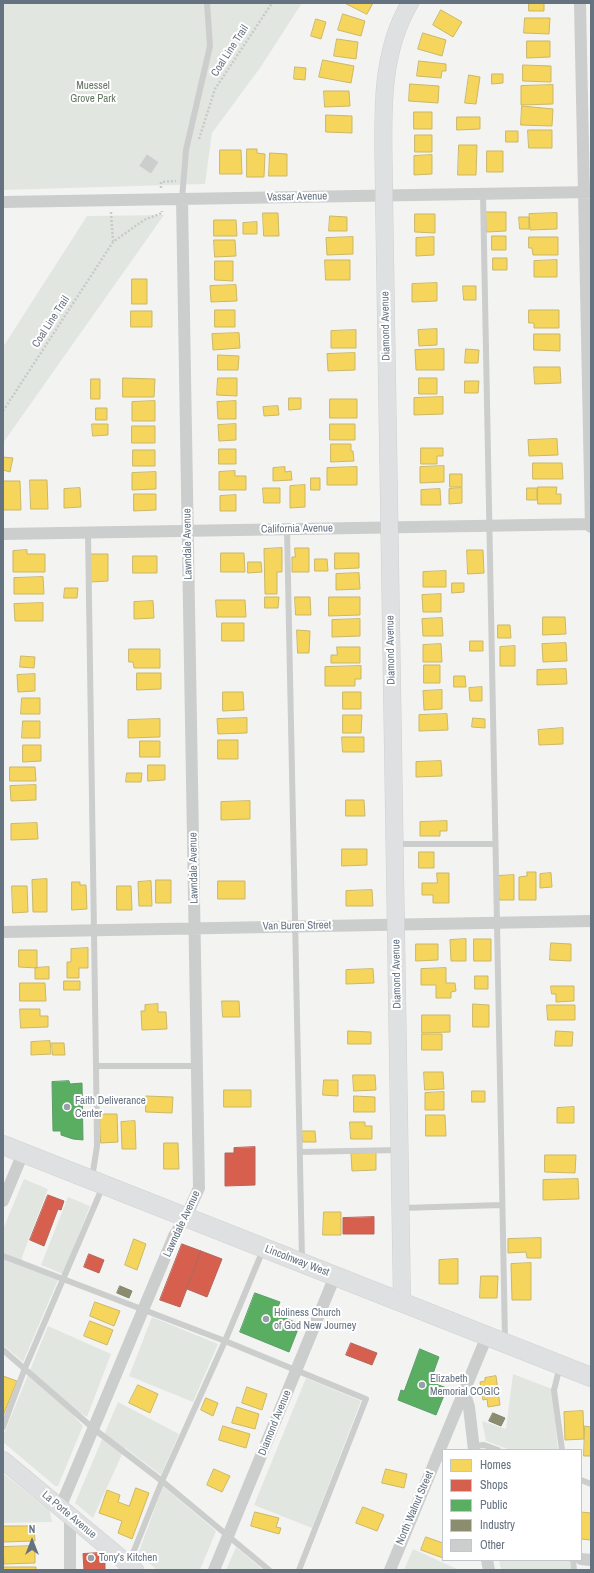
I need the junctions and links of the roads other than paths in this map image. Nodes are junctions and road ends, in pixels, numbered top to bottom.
1 (207, 3) edge
2 (410, 3) edge
3 (580, 3) edge
4 (587, 192) edge
5 (483, 194) junction
6 (384, 195) junction
7 (182, 199) junction
8 (3, 202) edge
9 (490, 526) junction
10 (591, 526) edge
11 (389, 527) junction
12 (287, 529) junction
13 (188, 530) junction
14 (88, 532) junction
15 (3, 534) edge
16 (395, 844) junction
17 (495, 844) junction
18 (591, 921) edge
19 (496, 923) junction
20 (396, 924) junction
21 (295, 926) junction
22 (195, 927) junction
23 (94, 930) junction
24 (3, 932) edge
25 (96, 1066) junction
26 (197, 1066) junction
27 (3, 1145) edge
28 (400, 1150) junction
29 (300, 1152) junction
30 (24, 1153) junction
31 (98, 1183) junction
32 (3, 1201) edge
33 (502, 1205) junction
34 (401, 1208) junction
35 (186, 1218) junction
36 (264, 1248) junction
37 (3, 1256) edge
38 (302, 1262) junction
39 (335, 1276) junction
40 (64, 1280) junction
41 (402, 1302) junction
42 (144, 1310) junction
43 (487, 1336) junction
44 (225, 1341) junction
45 (505, 1343) junction
46 (3, 1350) edge
47 (560, 1365) junction
48 (25, 1368) junction
49 (296, 1371) junction
50 (591, 1377) edge
51 (464, 1391) junction
52 (3, 1427) edge
53 (94, 1429) junction
54 (474, 1448) edge
55 (495, 1449) edge
56 (562, 1449) edge
57 (3, 1460) edge
58 (162, 1481) junction
59 (65, 1512) junction
60 (228, 1537) junction
61 (132, 1567) edge
62 (70, 1570) edge
63 (214, 1570) edge
64 (269, 1570) edge
65 (299, 1570) edge
66 (390, 1570) edge

1 - 7 lane
2 - 6 street, Diamond Avenue
3 - 4 street
4 - 5 street, Vassar Avenue
4 - 10 street
5 - 6 street, Vassar Avenue
5 - 9 lane
6 - 7 street, Vassar Avenue
6 - 11 street, Diamond Avenue
7 - 8 street, Vassar Avenue
7 - 13 street, Lawndale Avenue
9 - 10 street, California Avenue
9 - 11 street, California Avenue
9 - 17 lane
11 - 12 street, California Avenue
11 - 16 street, Diamond Avenue
12 - 13 street, California Avenue
12 - 21 lane
13 - 14 street, California Avenue
13 - 22 street, Lawndale Avenue
14 - 15 street, California Avenue
14 - 23 lane
16 - 17 lane
16 - 20 street, Diamond Avenue
17 - 19 lane
18 - 19 street, Van Buren Street
19 - 20 street, Van Buren Street
19 - 33 lane
20 - 21 street, Van Buren Street
20 - 28 street, Diamond Avenue
21 - 22 street, Van Buren Street
21 - 29 lane
22 - 23 street, Van Buren Street
22 - 26 street, Lawndale Avenue
23 - 24 street, Van Buren Street
23 - 25 lane
25 - 26 lane
25 - 31 lane
26 - 35 street, Lawndale Avenue
27 - 30 main road, Lincolnway West
28 - 29 lane
28 - 34 street, Diamond Avenue
29 - 38 lane
30 - 31 main road, Lincolnway West
30 - 32 street
31 - 35 main road, Lincolnway West
31 - 40 lane
33 - 34 lane
33 - 45 lane
34 - 41 street, Diamond Avenue
35 - 36 main road, Lincolnway West
35 - 42 street, Lawndale Avenue
36 - 38 main road, Lincolnway West
36 - 44 lane
37 - 40 lane
38 - 39 main road, Lincolnway West
39 - 41 main road, Lincolnway West
39 - 49 street, Diamond Avenue
40 - 42 lane
40 - 48 lane
41 - 43 main road, Lincolnway West
42 - 44 lane
42 - 53 street, Lawndale Avenue
43 - 45 main road, Lincolnway West
43 - 51 street, North Walnut Street
44 - 49 lane
44 - 58 lane
45 - 47 main road, Lincolnway West
46 - 48 lane
47 - 50 main road, Lincolnway West
47 - 56 lane
48 - 52 lane
48 - 53 lane
49 - 60 street, Diamond Avenue
49 - 65 lane
51 - 54 street
51 - 66 street, North Walnut Street
53 - 58 lane
53 - 59 street, Lawndale Avenue
54 - 55 lane
57 - 59 street, La Porte Avenue
58 - 60 lane
58 - 61 lane
59 - 61 street, La Porte Avenue
59 - 62 street
60 - 63 street, Diamond Avenue
60 - 64 lane

